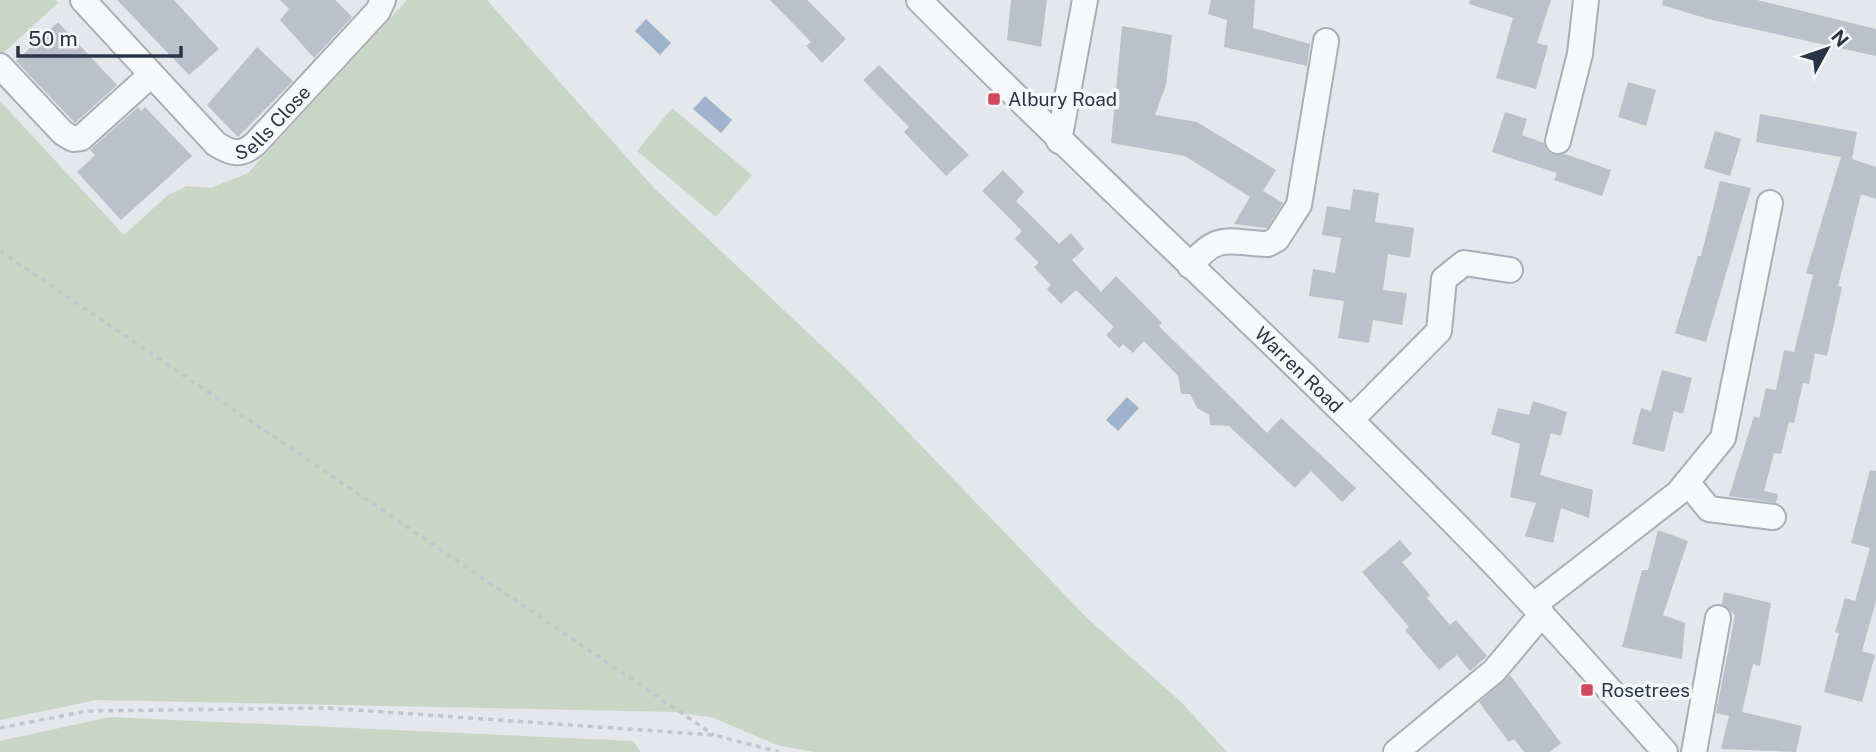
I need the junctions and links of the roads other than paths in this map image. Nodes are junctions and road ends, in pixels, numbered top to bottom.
1 (83, 0) edge
2 (383, 0) edge
3 (919, 0) edge
4 (1084, 0) edge
5 (1586, 0) edge
6 (1326, 41) dead end
7 (0, 66) edge
8 (151, 75) junction
9 (1059, 141) junction
10 (1558, 141) dead end
11 (1770, 203) dead end
12 (1190, 266) junction
13 (1510, 270) dead end
14 (1351, 420) junction
15 (1687, 482) junction
16 (1773, 517) dead end
17 (1538, 610) junction
18 (1718, 618) dead end
19 (1396, 752) edge
20 (1665, 752) edge
21 (1695, 752) edge

1 - 8 street, Sells Close
2 - 8 street, Sells Close
3 - 9 street, Warren Road
4 - 9 street
5 - 10 street
6 - 12 street
7 - 8 street
9 - 12 street, Warren Road
11 - 15 street
12 - 14 street, Warren Road
13 - 14 street
14 - 17 street, Warren Road
15 - 16 street
15 - 17 street
17 - 19 street
17 - 20 street, Warren Road
18 - 21 street

